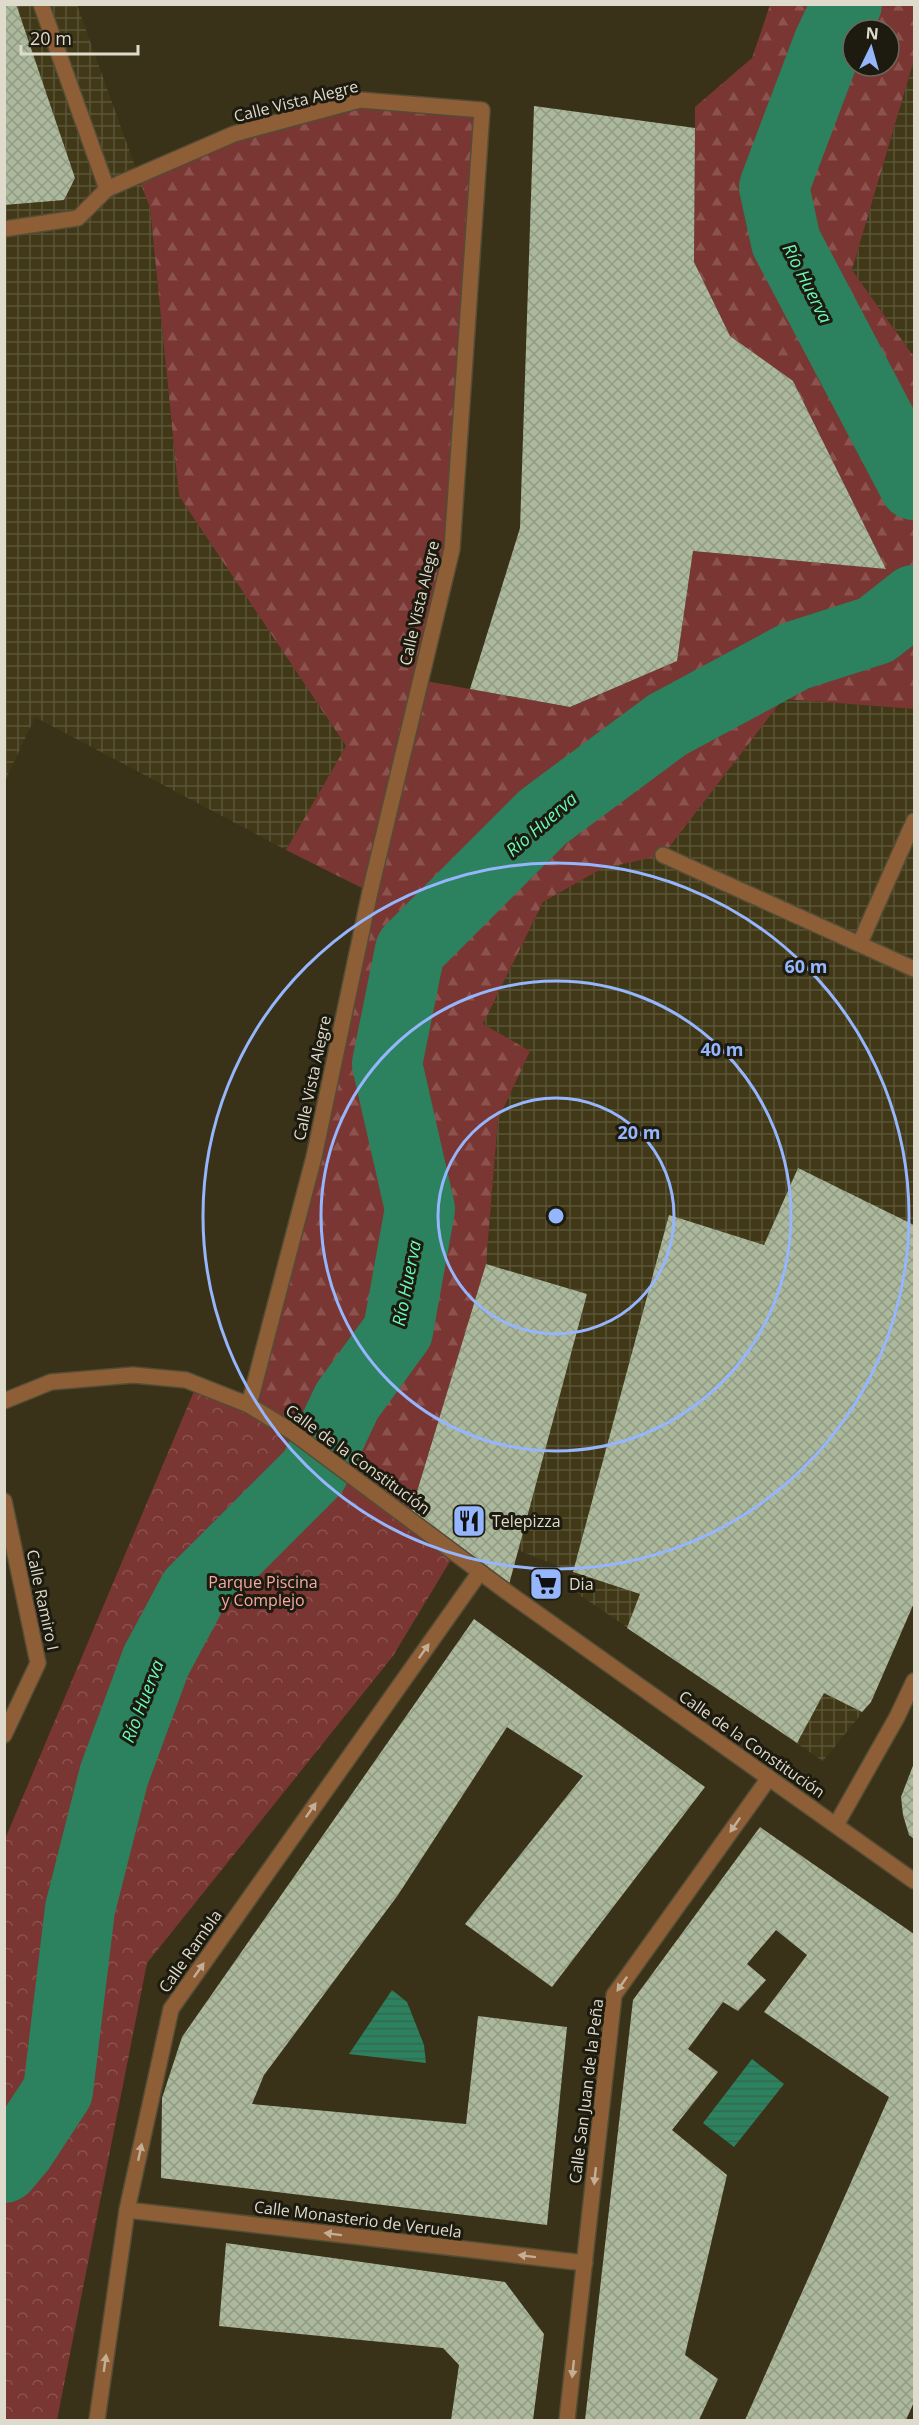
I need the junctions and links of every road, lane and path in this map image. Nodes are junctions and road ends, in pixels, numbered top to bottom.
1 (41, 4) edge
2 (106, 189) junction
3 (4, 229) edge
4 (915, 821) edge
5 (663, 855) dead end
6 (860, 943) junction
7 (915, 969) edge
8 (4, 1401) edge
9 (249, 1405) junction
10 (4, 1501) edge
11 (480, 1572) junction
12 (915, 1681) edge
13 (4, 1735) edge
14 (769, 1778) junction
15 (836, 1825) junction
16 (915, 1881) edge
17 (128, 2210) junction
18 (585, 2263) junction
19 (97, 2421) edge
20 (567, 2421) edge

1 - 2 street
2 - 3 street, Calle Vista Alegre
2 - 9 street, Calle Vista Alegre
4 - 6 street
5 - 6 street
6 - 7 street
8 - 9 street, Calle de la Constitución
9 - 11 street, Calle de la Constitución
10 - 13 street, Calle Ramiro I
11 - 14 street, Calle de la Constitución
17 -> 11 street, Calle Rambla
12 - 15 street
14 - 15 street, Calle de la Constitución
14 -> 18 street, Calle San Juan de la Peña
15 - 16 street, Calle de la Constitución
18 -> 17 street, Calle Monasterio de Veruela
19 -> 17 street, Calle Rambla
18 -> 20 street, Calle San Juan de la Peña

